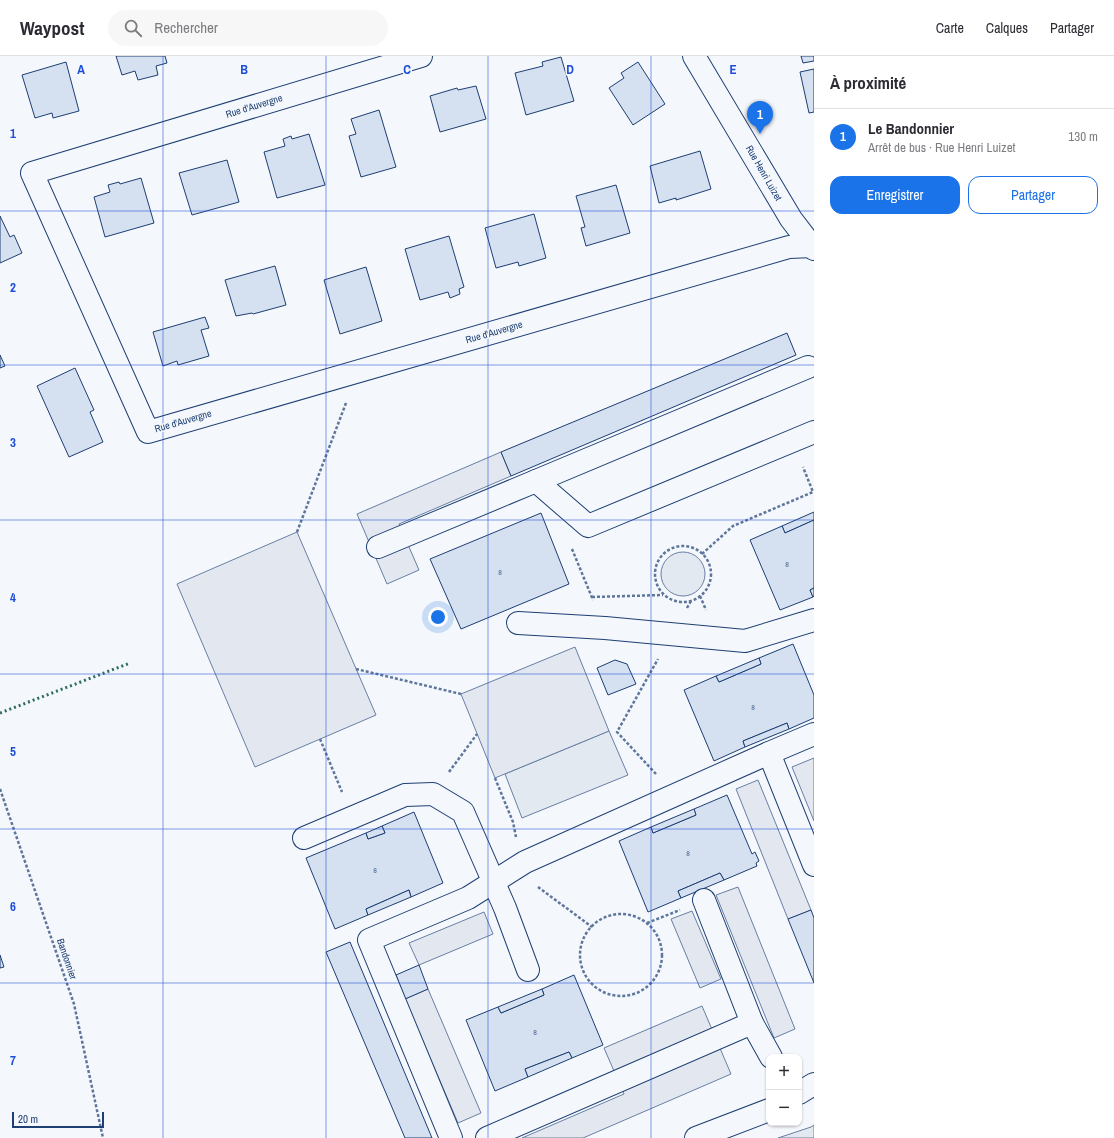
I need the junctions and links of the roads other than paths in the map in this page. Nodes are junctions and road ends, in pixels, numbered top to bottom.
1 (421, 56) edge
2 (694, 56) edge
3 (814, 247) edge
4 (808, 367) dead end
5 (814, 432) edge
6 (536, 481) junction
7 (378, 547) dead end
8 (814, 620) edge
9 (518, 623) dead end
10 (814, 734) edge
11 (769, 753) junction
12 (304, 838) dead end
13 (814, 865) edge
14 (493, 882) junction
15 (704, 900) road end
16 (528, 970) dead end
17 (752, 1023) junction
18 (769, 1054) edge
19 (766, 1111) edge
20 (451, 1138) edge
21 (487, 1138) edge
22 (696, 1138) edge

1 - 3 street, Rue d'Auvergne
2 - 3 street, Rue Henri Luizet
4 - 6 street
5 - 6 street
6 - 7 street
8 - 9 street
10 - 11 street
11 - 13 street
11 - 14 street
12 - 14 street
14 - 16 street
14 - 20 street
15 - 17 street
17 - 18 street
17 - 21 street
19 - 22 street

